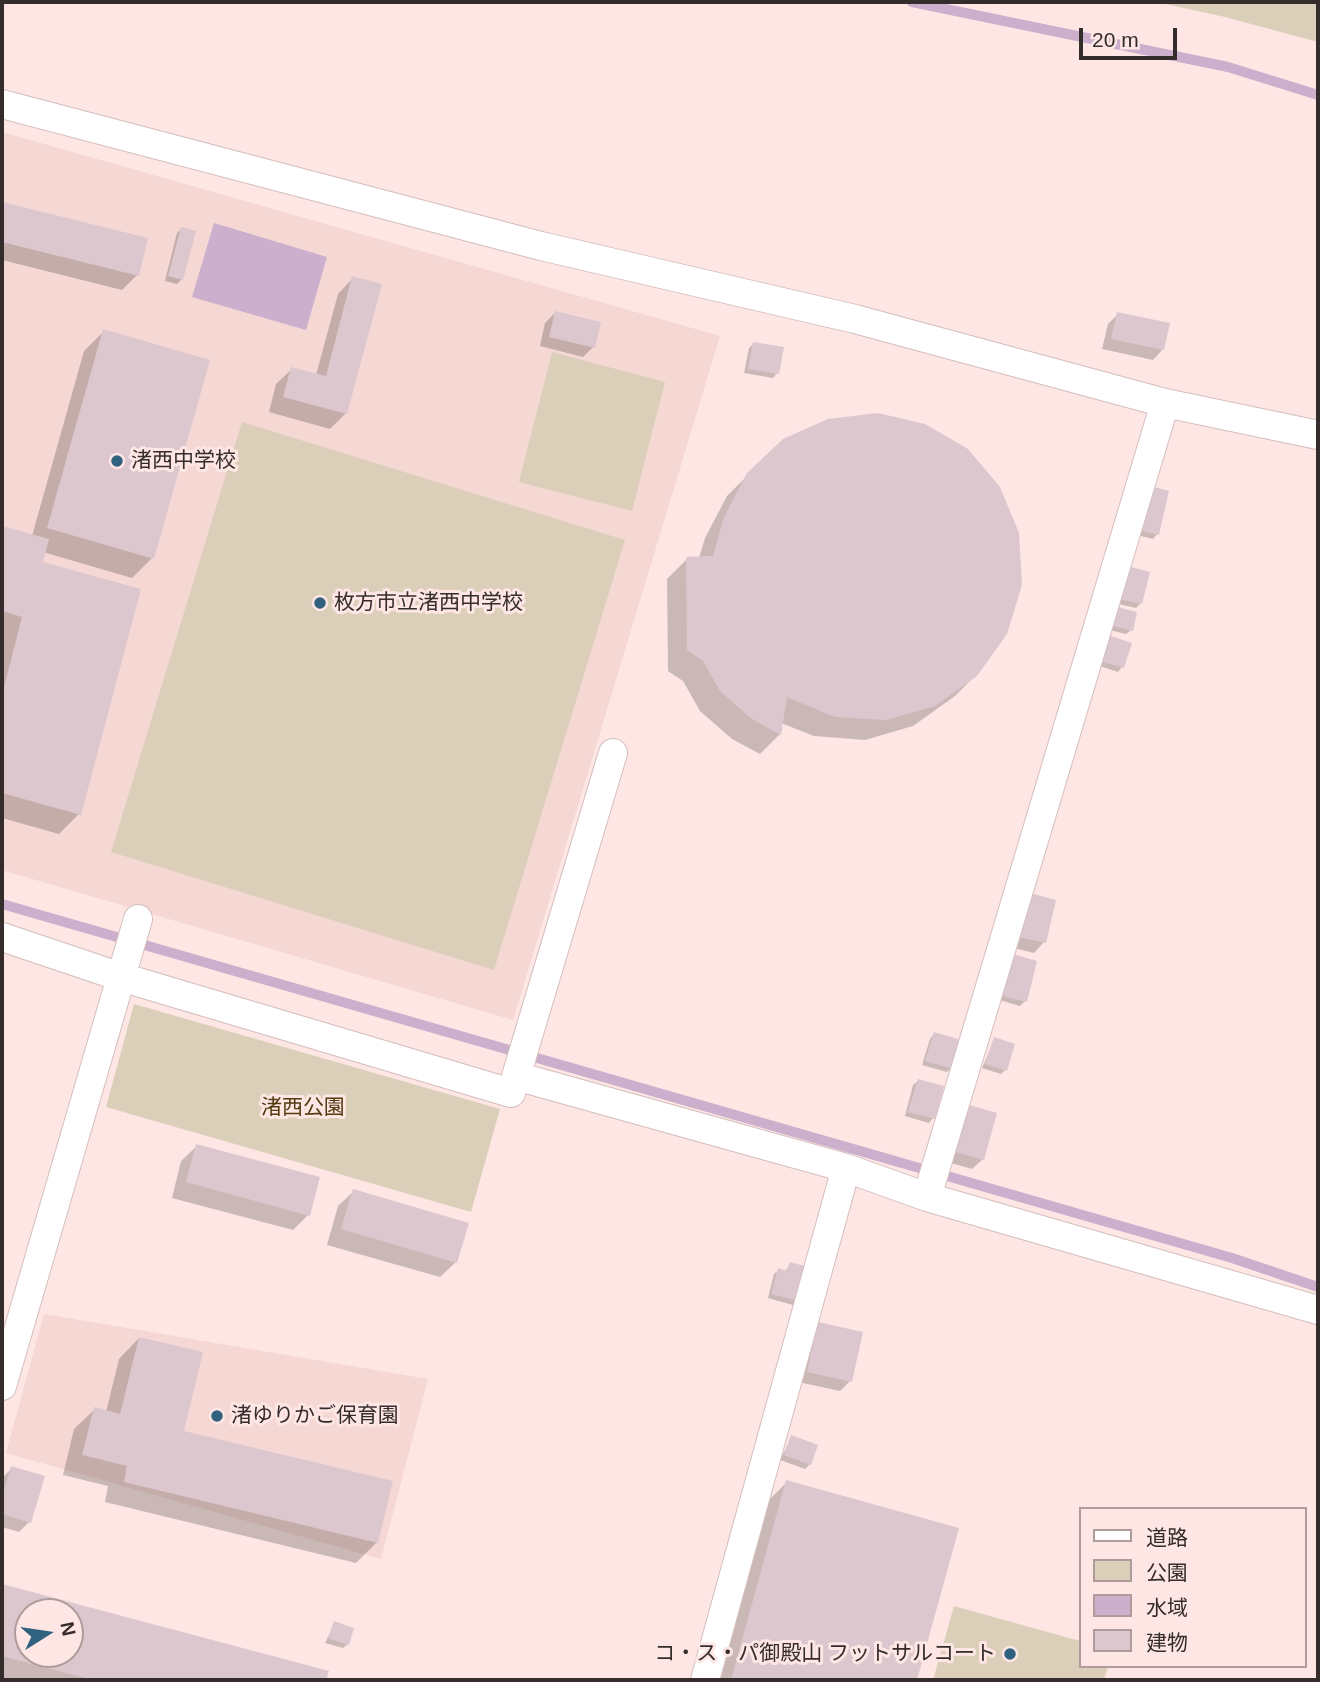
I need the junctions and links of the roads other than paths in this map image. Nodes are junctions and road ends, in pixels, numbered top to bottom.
1 (2, 104) edge
2 (1165, 403) junction
3 (1318, 435) edge
4 (613, 753) dead end
5 (138, 919) dead end
6 (2, 937) edge
7 (124, 968) junction
8 (516, 1076) junction
9 (846, 1168) junction
10 (927, 1197) junction
11 (1318, 1310) edge
12 (2, 1386) edge
13 (705, 1680) edge

1 - 2 street
2 - 3 street
2 - 10 street
4 - 8 street
5 - 7 street
6 - 7 street
7 - 8 street
7 - 12 street
8 - 9 street
9 - 10 street
9 - 13 street
10 - 11 street

